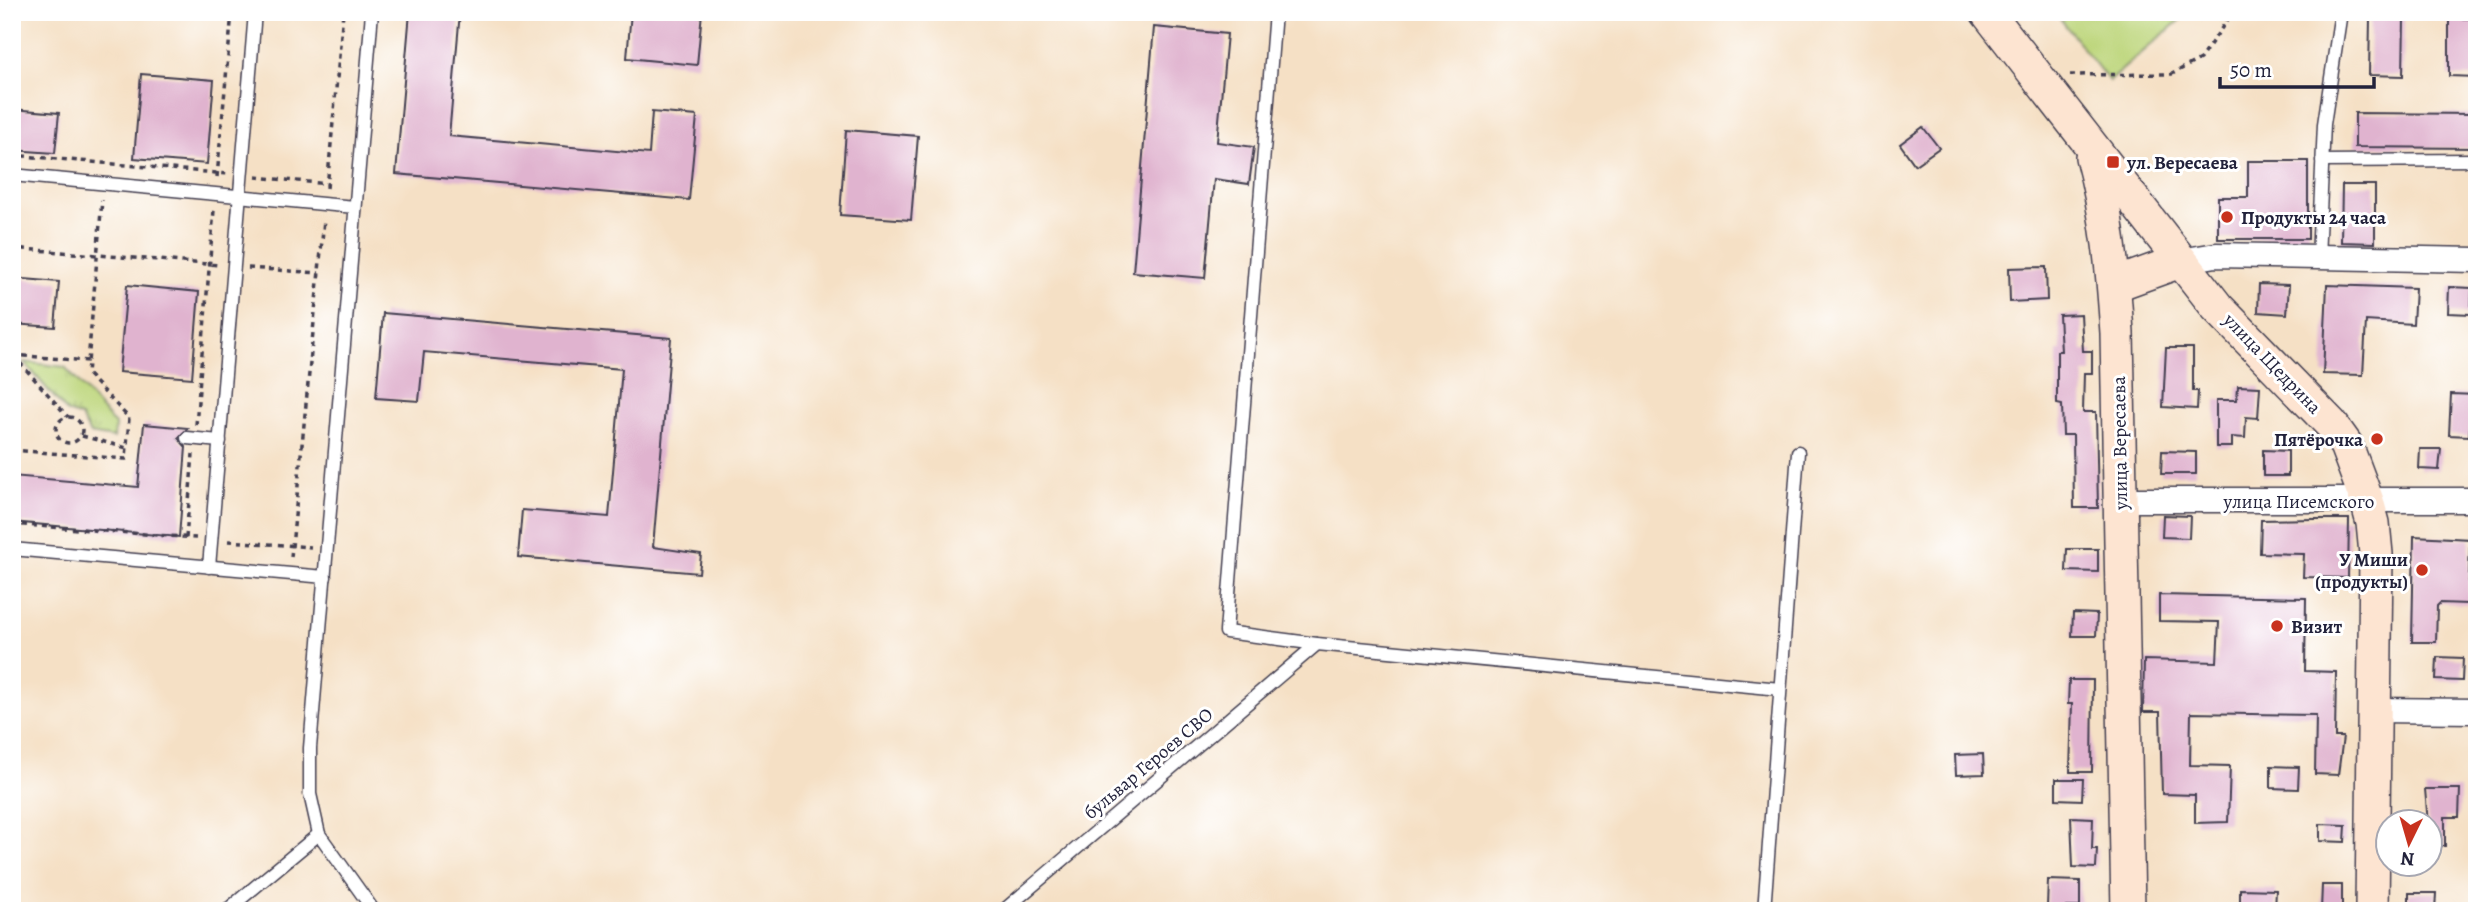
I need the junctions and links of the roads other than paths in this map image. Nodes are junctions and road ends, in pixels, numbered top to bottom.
1 (255, 12) edge
2 (372, 12) edge
3 (1275, 12) edge
4 (1987, 12) edge
5 (2342, 12) edge
6 (2088, 144) junction
7 (2477, 160) edge
8 (2322, 161) junction
9 (12, 175) edge
10 (240, 196) junction
11 (355, 207) junction
12 (2318, 258) junction
13 (2477, 260) edge
14 (2180, 261) junction
15 (2114, 285) junction
16 (191, 439) road end
17 (220, 441) junction
18 (1798, 452) dead end
19 (2120, 500) junction
20 (2477, 500) edge
21 (2367, 501) junction
22 (12, 549) edge
23 (209, 567) junction
24 (325, 577) junction
25 (1317, 644) junction
26 (1780, 689) junction
27 (2374, 710) junction
28 (2477, 711) edge
29 (319, 834) junction
30 (226, 911) edge
31 (374, 911) edge
32 (1003, 911) edge
33 (1764, 911) edge
34 (2128, 911) edge
35 (2372, 911) edge

1 - 10 lane
2 - 11 lane
3 - 25 lane
4 - 6 main road, улица Вересаева
5 - 8 lane
6 - 14 main road, улица Щедрина
6 - 15 main road, улица Вересаева
7 - 8 lane
8 - 12 lane
9 - 10 lane
10 - 11 lane
10 - 17 lane
11 - 24 lane
12 - 13 street
12 - 14 street
14 - 15 main road
14 - 21 main road, улица Щедрина
15 - 19 main road, улица Вересаева
16 - 17 lane
17 - 23 lane
18 - 26 lane
19 - 21 street, улица Писемского
19 - 34 main road, улица Вересаева
20 - 21 street, улица Писемского
21 - 27 main road, улица Щедрина
22 - 23 lane
23 - 24 lane
24 - 29 lane
25 - 26 lane
25 - 32 lane, бульвар Героев СВО
26 - 33 lane
27 - 28 street
27 - 35 main road, улица Щедрина
29 - 30 lane
29 - 31 lane

